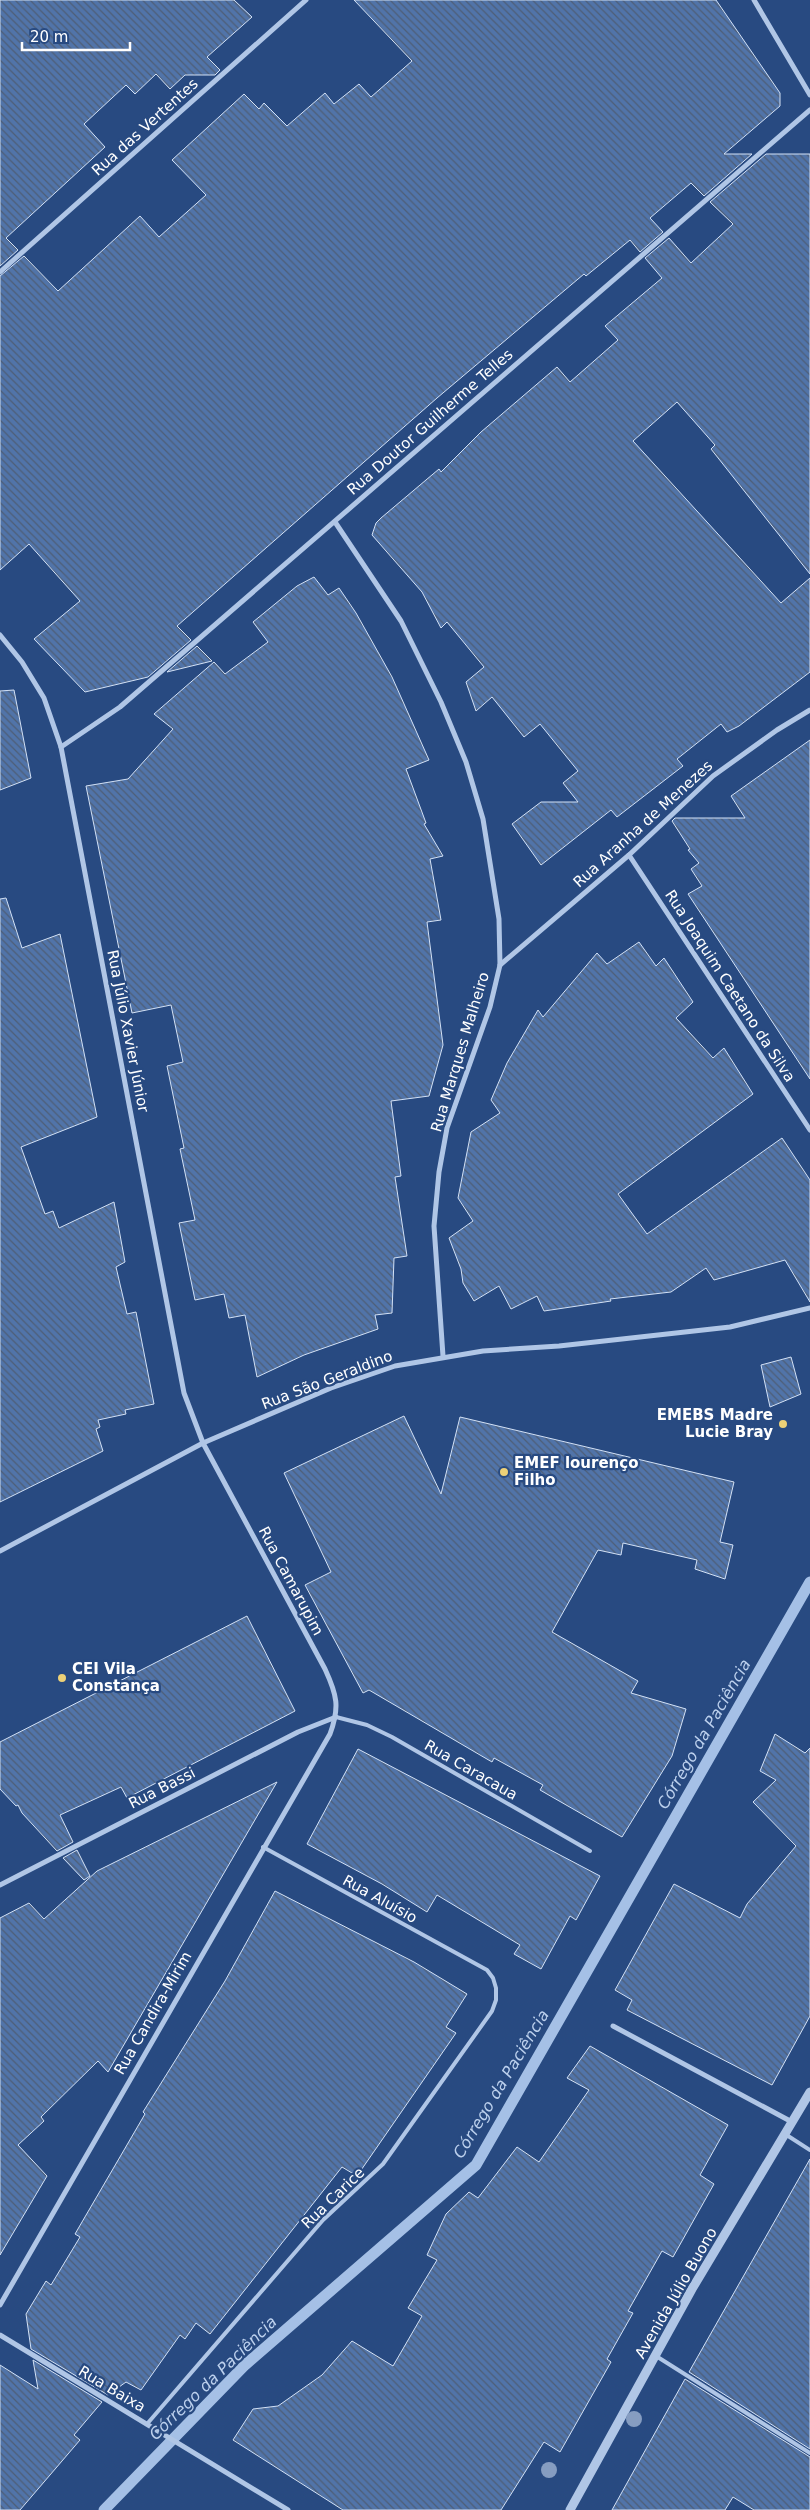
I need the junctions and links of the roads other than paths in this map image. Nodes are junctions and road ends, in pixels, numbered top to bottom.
1 (754, 0) edge
2 (303, 1) edge
3 (810, 95) edge
4 (810, 110) edge
5 (0, 272) edge
6 (335, 522) junction
7 (0, 635) edge
8 (810, 710) edge
9 (62, 747) junction
10 (630, 854) junction
11 (500, 965) junction
12 (810, 1130) edge
13 (810, 1308) edge
14 (443, 1356) junction
15 (203, 1443) junction
16 (0, 1550) edge
17 (336, 1717) junction
18 (330, 1734) joint
19 (263, 1847) junction
20 (590, 1851) dead end
21 (0, 1885) edge
22 (487, 1970) joint
23 (613, 2026) dead end
24 (810, 2092) edge
25 (792, 2122) junction
26 (784, 2134) junction
27 (810, 2150) edge
28 (0, 2305) edge
29 (0, 2335) edge
30 (656, 2356) junction
31 (148, 2425) junction
32 (810, 2453) edge
33 (288, 2510) edge
34 (570, 2510) edge

1 - 3 street
2 - 5 street, Rua das Vertentes
4 - 6 street, Rua Doutor Guilherme Telles
6 - 9 street, Rua Doutor Guilherme Telles
6 - 11 street, Rua Marques Malheiro
7 - 9 street, Rua Júlio Xavier Júnior
8 - 10 street, Rua Aranha de Menezes
9 - 15 street, Rua Júlio Xavier Júnior
10 - 11 street, Rua Aranha de Menezes
10 - 12 street, Rua Joaquim Caetano da Silva
11 - 14 street, Rua Marques Malheiro
13 - 14 street, Rua São Geraldino
14 - 15 street, Rua São Geraldino
15 - 16 street, Rua São Geraldino
15 - 17 street, Rua Camarupim
17 - 18 street, Rua Camarupim
17 - 20 lane, Rua Caracaua
17 - 21 street, Rua Bassi
18 - 19 street, Rua Candira-Mirim
19 - 22 lane, Rua Aluísio
19 - 28 street, Rua Candira-Mirim
22 - 31 lane, Rua Carice
23 - 25 street
24 - 25 street, Avenida Júlio Buono
25 - 26 street, Avenida Júlio Buono
26 - 27 lane
26 - 30 street, Avenida Júlio Buono
29 - 31 street, Rua Baixa
30 - 32 lane
30 - 34 street, Avenida Júlio Buono
31 - 33 street, Rua Baixa

